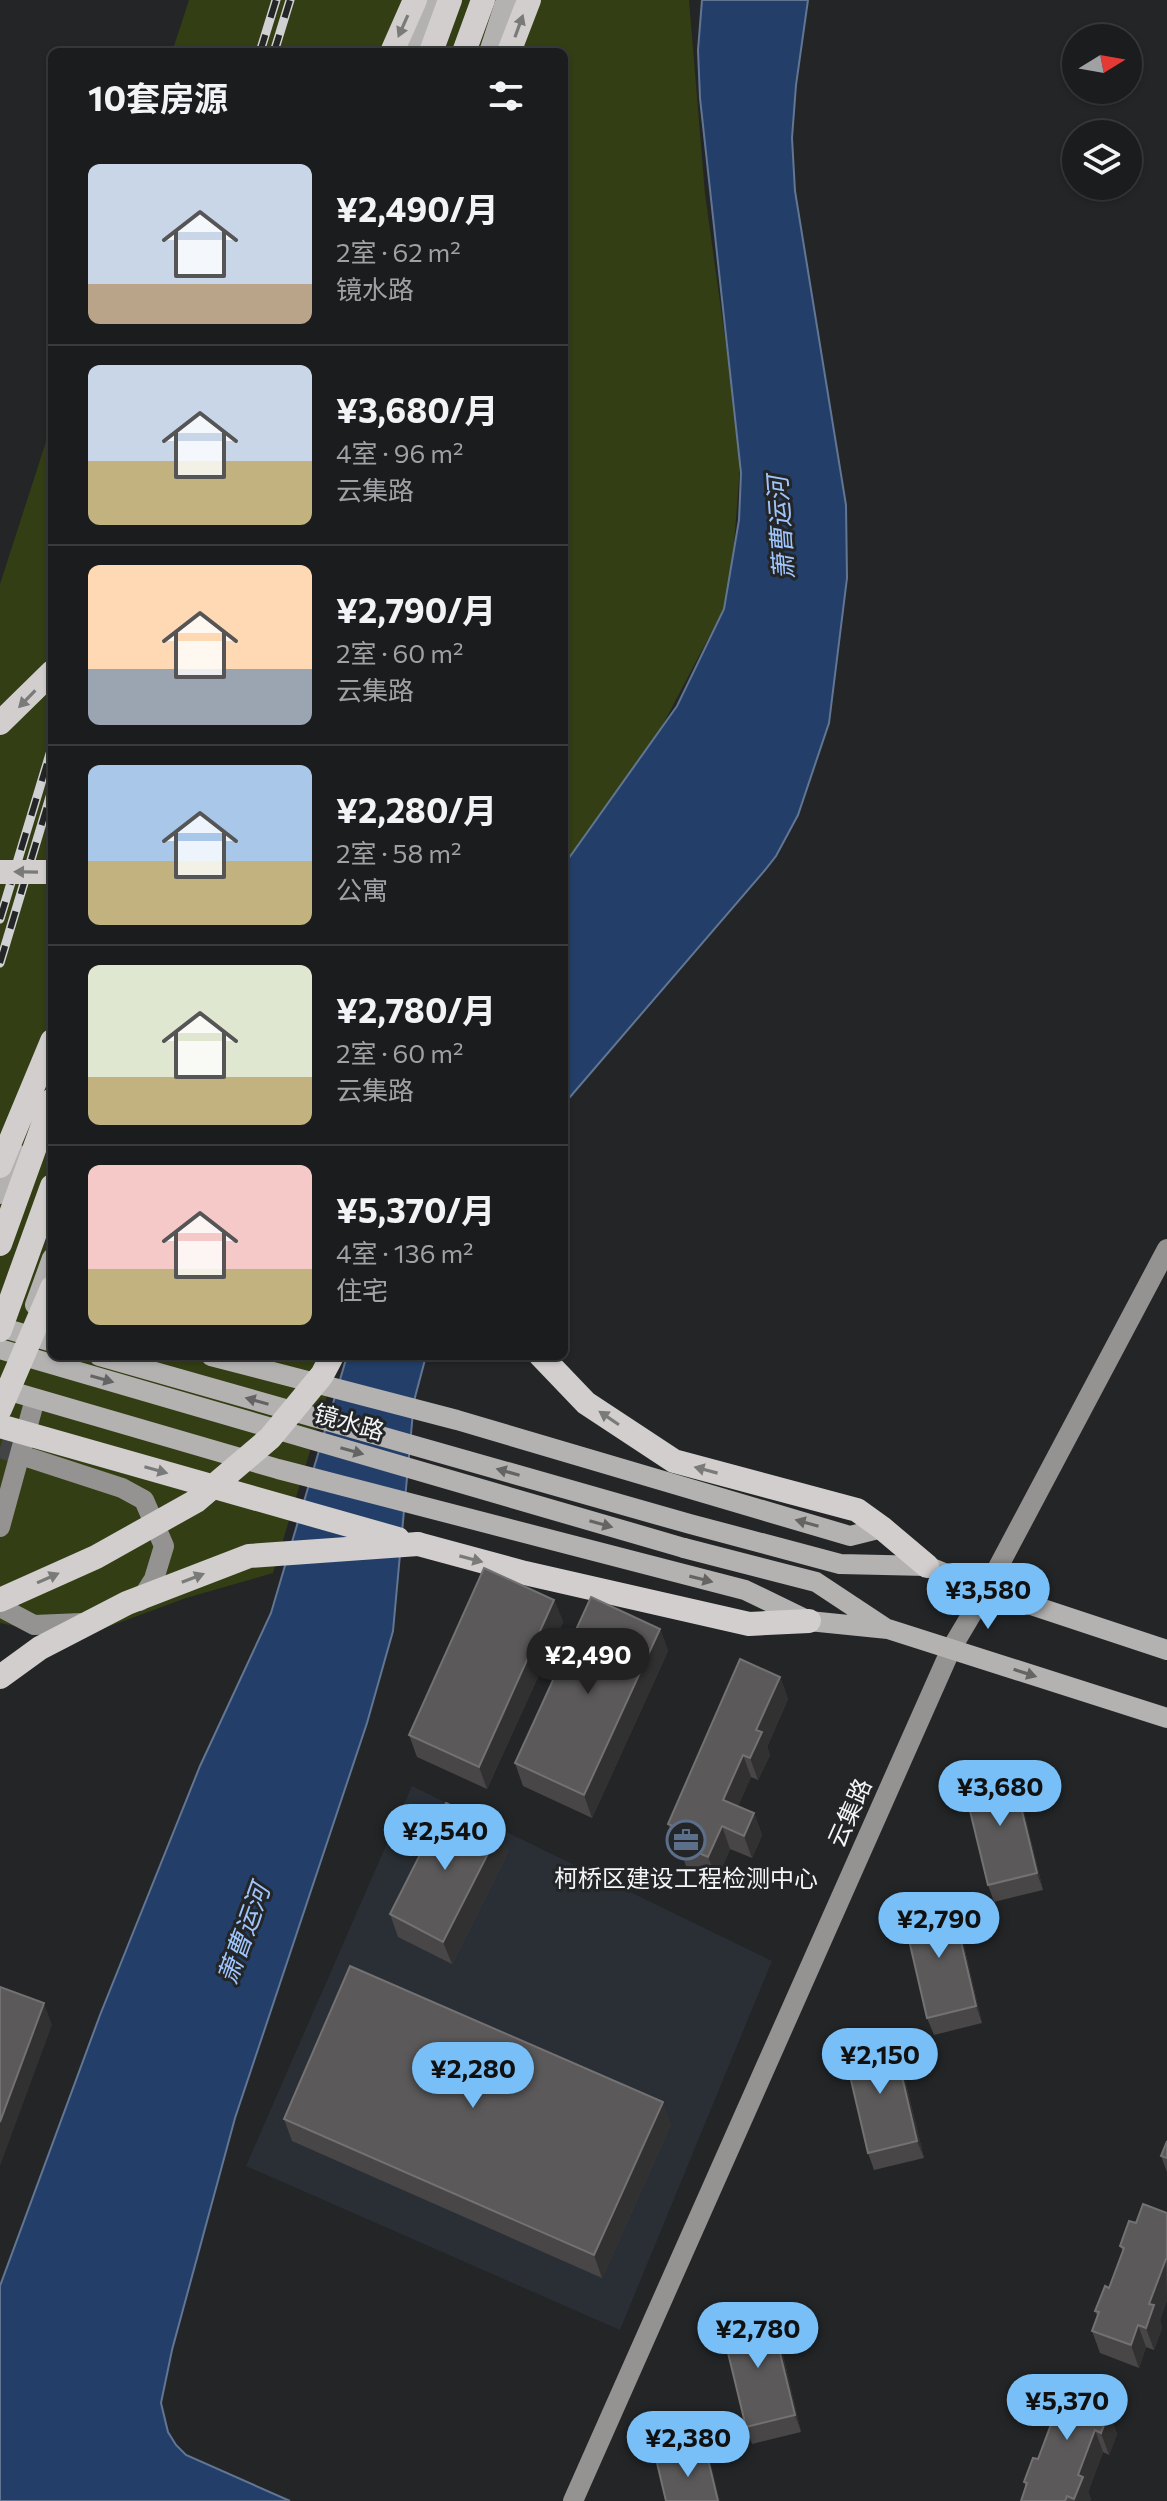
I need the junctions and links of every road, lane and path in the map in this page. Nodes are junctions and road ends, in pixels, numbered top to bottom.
1 (415, 0) edge
2 (434, 0) edge
3 (450, 0) edge
4 (483, 0) edge
5 (506, 0) edge
6 (529, 0) edge
7 (394, 48) edge
8 (417, 48) edge
9 (432, 48) edge
10 (465, 48) edge
11 (490, 48) edge
12 (511, 48) edge
13 (48, 676) edge
14 (0, 723) edge
15 (0, 872) edge
16 (48, 872) edge
17 (48, 1051) edge
18 (48, 1062) edge
19 (48, 1111) edge
20 (0, 1166) edge
21 (0, 1194) edge
22 (48, 1197) edge
23 (0, 1244) edge
24 (1167, 1249) edge
25 (0, 1273) edge
26 (48, 1281) edge
27 (48, 1287) edge
28 (48, 1297) edge
29 (0, 1302) edge
30 (42, 1316) edge
31 (0, 1328) edge
32 (48, 1341) edge
33 (0, 1349) edge
34 (113, 1360) edge
35 (228, 1360) edge
36 (330, 1360) edge
37 (545, 1360) edge
38 (2, 1399) edge
39 (35, 1399) junction
40 (0, 1426) edge
41 (30, 1458) tunnel mouth
42 (0, 1527) edge
43 (882, 1528) junction
44 (418, 1544) junction
45 (927, 1566) junction
46 (986, 1590) junction
47 (0, 1598) edge
48 (809, 1621) junction
49 (888, 1629) junction
50 (951, 1649) junction
51 (1167, 1650) edge
52 (0, 1677) edge
53 (1167, 1718) edge
54 (573, 2501) edge

1 -> 7 highway
2 - 8 main road
3 - 9 highway
4 - 10 highway
5 - 11 main road
12 -> 6 highway
13 -> 14 highway
16 -> 15 highway, bridge
17 - 20 highway
18 - 21 main road
19 - 23 highway
22 - 31 highway, bridge
24 - 46 street, 云集路
25 - 27 highway
26 - 30 main road
28 - 38 highway, bridge
29 - 30 main road
30 - 38 main road
31 - 32 main road, bridge
33 -> 49 main road, 镜水路, bridge
45 -> 34 main road
43 -> 35 main road
47 -> 36 highway, bridge
43 -> 37 highway
38 - 39 main road
39 - 42 street
39 -> 48 main road
40 -> 44 highway, bridge
41 - 47 street
43 - 45 highway
44 -> 48 highway
52 -> 44 highway, bridge
45 - 46 main road
46 - 50 street, 云集路
46 - 51 main road
48 - 49 main road
49 - 50 main road
50 -> 53 main road
50 - 54 street, 云集路

